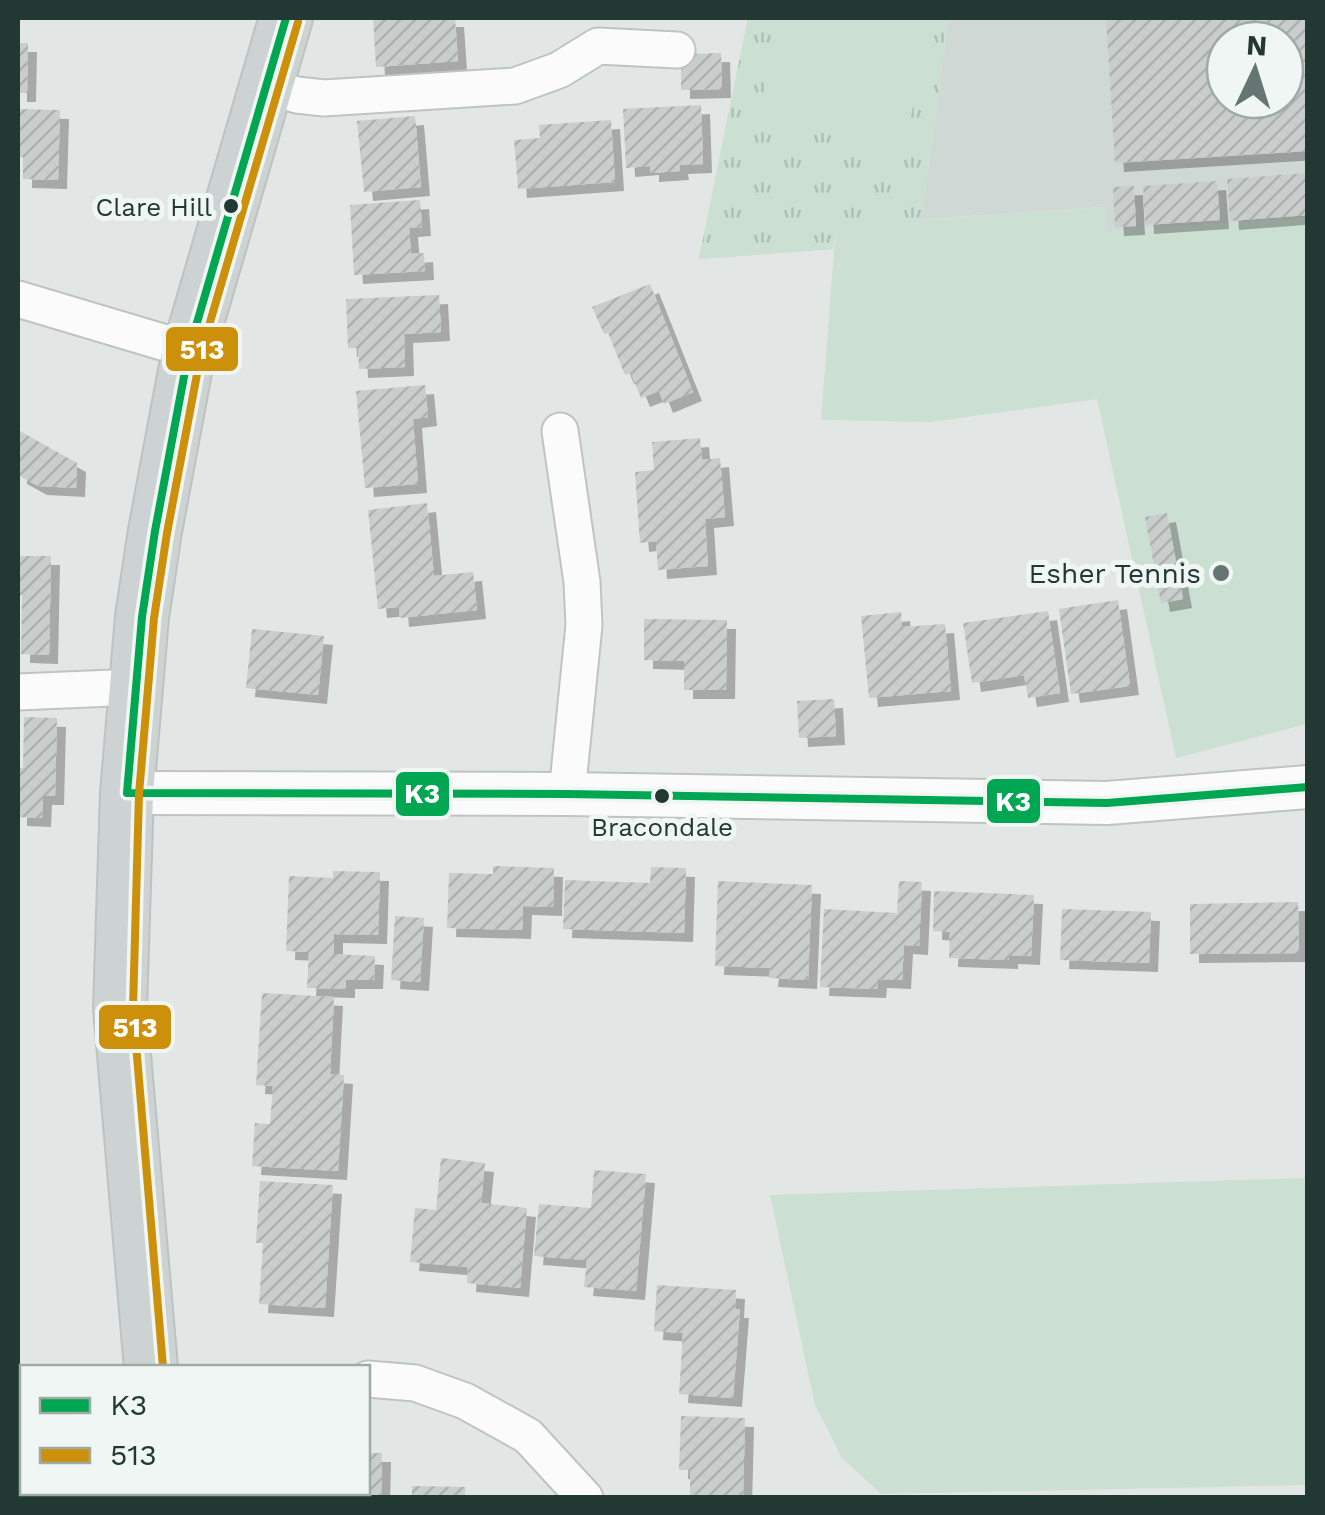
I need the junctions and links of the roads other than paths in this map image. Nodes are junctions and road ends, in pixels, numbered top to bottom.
1 (286, 18) edge
2 (677, 50) dead end
3 (266, 86) junction
4 (18, 299) edge
5 (190, 350) junction
6 (560, 431) dead end
7 (136, 688) junction
8 (18, 692) edge
9 (1308, 787) edge
10 (127, 792) junction
11 (568, 794) junction
12 (150, 1365) edge
13 (370, 1379) edge
14 (584, 1498) edge

1 - 3 main road
2 - 3 street
3 - 5 main road
4 - 5 street
5 - 7 main road
6 - 11 street
7 - 8 street
7 - 10 main road
9 - 11 street
10 - 11 street
10 - 12 main road
13 - 14 street

